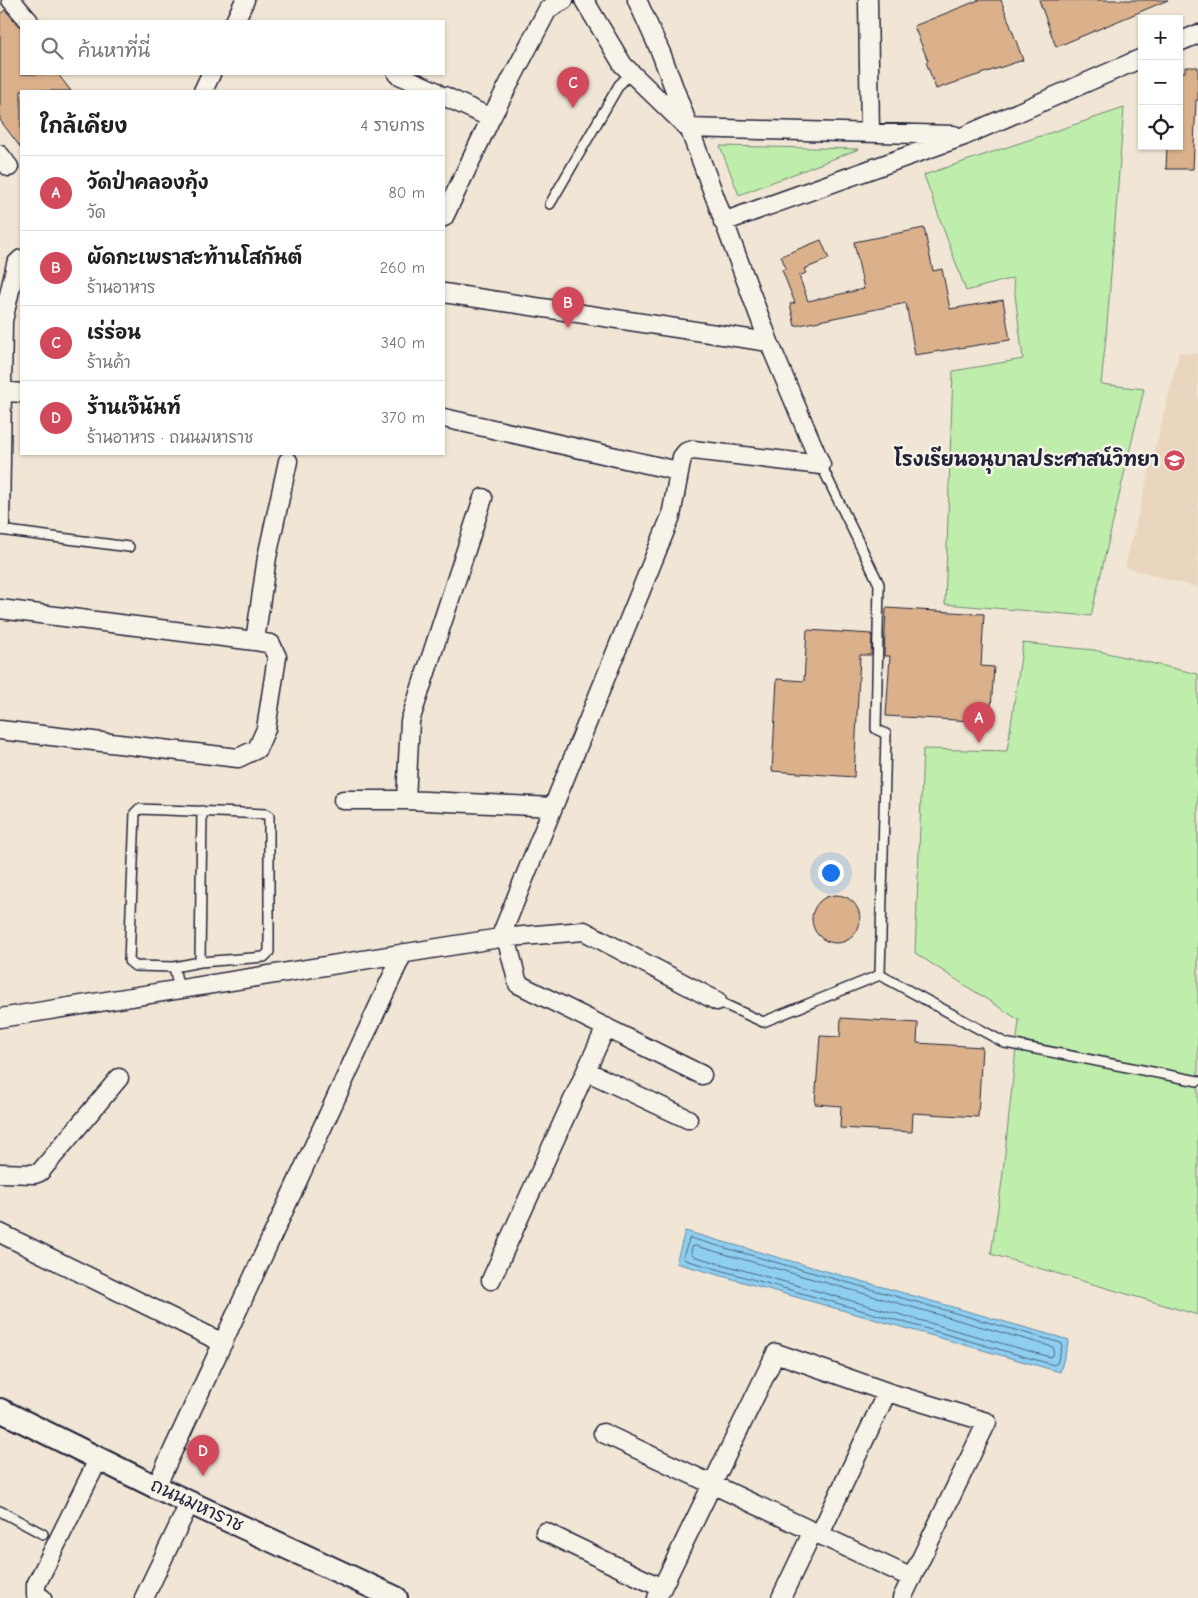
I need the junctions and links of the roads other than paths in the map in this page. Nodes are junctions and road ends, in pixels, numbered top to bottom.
1 (11, 0) edge
2 (245, 0) edge
3 (564, 0) edge
4 (584, 0) edge
5 (637, 0) edge
6 (868, 0) edge
7 (28, 20) edge
8 (235, 20) edge
9 (1198, 34) edge
10 (1183, 40) edge
11 (1138, 60) edge
12 (631, 72) junction
13 (210, 75) edge
14 (399, 75) edge
15 (203, 90) edge
16 (432, 90) edge
17 (445, 96) edge
18 (492, 118) junction
19 (688, 128) junction
20 (870, 133) junction
21 (964, 136) junction
22 (550, 204) dead end
23 (445, 215) edge
24 (723, 222) junction
25 (20, 260) edge
26 (445, 293) edge
27 (769, 342) junction
28 (2, 391) junction
29 (20, 393) edge
30 (445, 418) edge
31 (288, 461) dead end
32 (821, 465) junction
33 (678, 471) junction
34 (482, 498) dead end
35 (0, 523) edge
36 (0, 530) edge
37 (129, 547) dead end
38 (0, 609) edge
39 (255, 641) junction
40 (0, 730) edge
41 (343, 800) dead end
42 (406, 800) junction
43 (553, 807) junction
44 (202, 812) junction
45 (503, 938) junction
46 (403, 953) junction
47 (200, 962) junction
48 (174, 967) junction
49 (880, 975) junction
50 (179, 989) junction
51 (716, 1001) joint
52 (0, 1018) edge
53 (606, 1027) junction
54 (586, 1070) junction
55 (702, 1075) dead end
56 (119, 1078) dead end
57 (1198, 1081) edge
58 (688, 1119) dead end
59 (0, 1173) edge
60 (0, 1233) edge
61 (492, 1280) dead end
62 (223, 1343) junction
63 (887, 1392) junction
64 (0, 1410) edge
65 (603, 1433) dead end
66 (99, 1458) junction
67 (713, 1484) junction
68 (156, 1487) junction
69 (190, 1502) junction
70 (0, 1512) edge
71 (546, 1532) dead end
72 (817, 1533) junction
73 (43, 1534) dead end
74 (912, 1578) junction
75 (660, 1593) edge
76 (42, 1598) edge
77 (144, 1598) edge
78 (396, 1598) edge
79 (781, 1598) edge
80 (902, 1598) edge

1 - 7 street
2 - 8 street
3 - 18 street
4 - 12 street
5 - 19 street
6 - 20 street
9 - 10 street
11 - 21 street
12 - 19 street
12 - 22 lane
13 - 15 street
14 - 16 street
17 - 18 street
18 - 23 street
19 - 20 street
19 - 24 street
20 - 21 street
21 - 24 street
24 - 27 street
25 - 28 street
26 - 27 street
27 - 32 street
28 - 29 street
28 - 35 street
30 - 33 street
31 - 39 street
32 - 33 street
32 - 49 lane
33 - 43 street
34 - 42 street
36 - 37 lane
38 - 39 street
39 - 40 street
41 - 42 street
42 - 43 street
43 - 45 street
44 - 47 lane
44 - 47 lane
44 - 48 lane
45 - 46 street
45 - 51 street
45 - 53 street
46 - 50 street
46 - 62 street
47 - 48 lane
48 - 50 lane
49 - 51 lane
49 - 57 lane
50 - 52 street
53 - 54 street
53 - 55 street
54 - 58 street
54 - 61 street
56 - 59 street
60 - 62 street
62 - 68 street
63 - 67 street
63 - 72 street
63 - 74 street
64 - 66 street, ถนนมหาราช
65 - 67 street
66 - 68 street, ถนนมหาราช
66 - 76 street
67 - 72 street
67 - 75 street
68 - 69 street, ถนนมหาราช
69 - 77 street
69 - 78 street, ถนนมหาราช
70 - 73 lane
71 - 75 street
72 - 74 street
72 - 79 street
74 - 80 street

